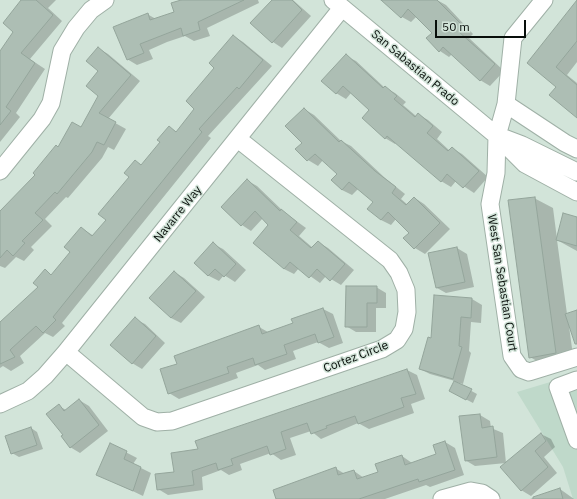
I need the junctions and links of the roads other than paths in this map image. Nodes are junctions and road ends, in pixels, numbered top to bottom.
1 (105, 0) edge
2 (544, 0) edge
3 (337, 4) edge
4 (506, 104) junction
5 (497, 136) junction
6 (238, 139) junction
7 (577, 149) edge
8 (0, 171) edge
9 (577, 172) edge
10 (577, 192) edge
11 (66, 352) junction
12 (577, 357) edge
13 (577, 380) edge
14 (0, 404) edge
15 (577, 440) edge
16 (487, 496) edge
17 (442, 499) edge

1 - 8 street
2 - 4 street, West San Sebastian Court
3 - 5 street, San Sabastian Prado
3 - 6 street, Navarre Way
4 - 5 street, West San Sebastian Court
4 - 7 street
5 - 9 street, San Sabastian Prado
5 - 10 street, San Sabastian Prado
5 - 12 street, West San Sebastian Court
6 - 11 street, Navarre Way
6 - 11 street, Cortez Circle
11 - 14 street, Navarre Way
13 - 15 street
16 - 17 street

